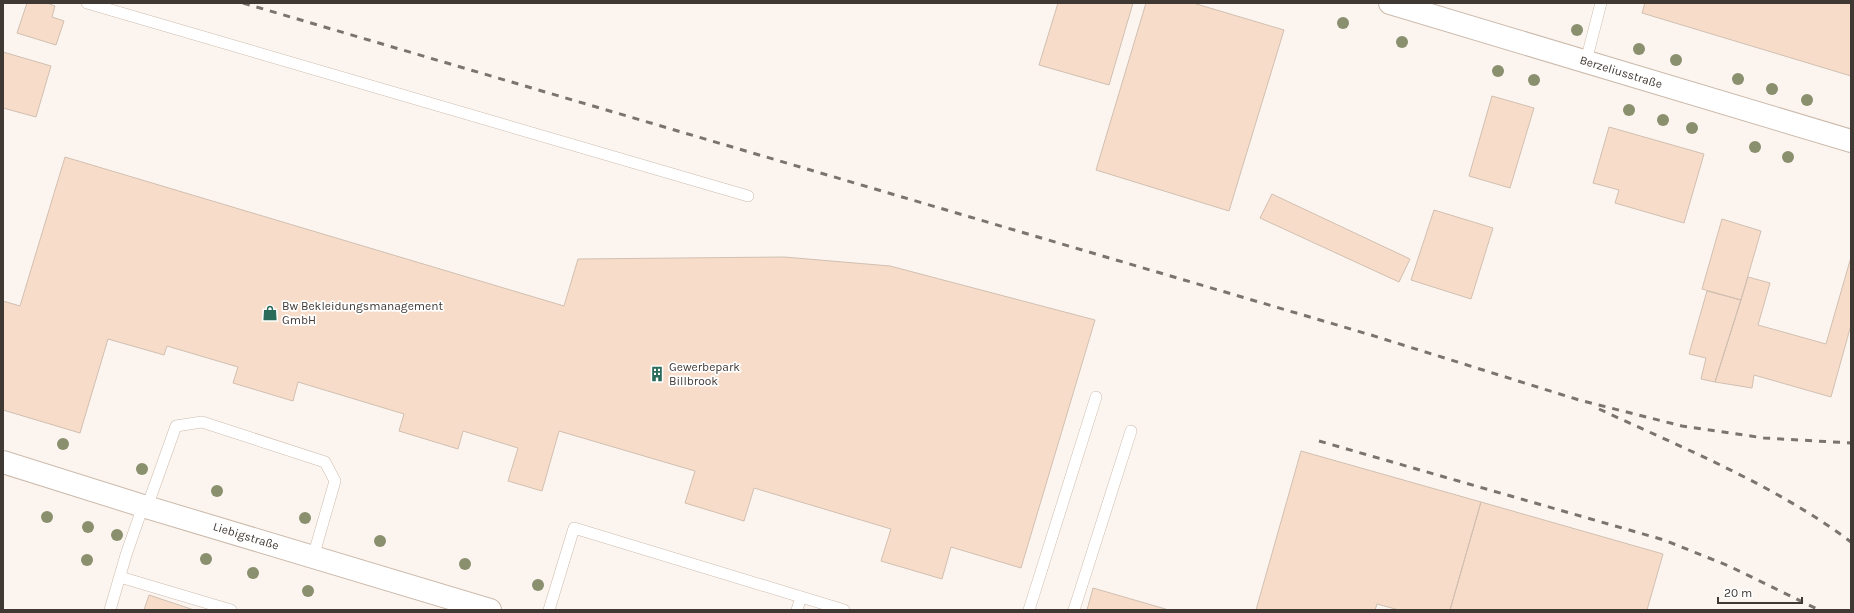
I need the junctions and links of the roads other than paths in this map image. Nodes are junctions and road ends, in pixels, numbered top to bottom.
1 (87, 3) edge
2 (1390, 3) edge
3 (1601, 3) edge
4 (1586, 62) junction
5 (1851, 141) edge
6 (748, 196) dead end
7 (1096, 397) dead end
8 (1131, 431) dead end
9 (3, 462) edge
10 (145, 506) junction
11 (313, 557) junction
12 (120, 577) junction
13 (802, 597) junction
14 (110, 610) edge
15 (231, 610) edge
16 (490, 610) edge
17 (549, 610) edge
18 (797, 610) edge
19 (844, 610) edge
20 (1029, 610) edge
21 (1074, 610) edge

1 - 6 lane
2 - 4 main road, Berzeliusstraße
3 - 4 lane
4 - 5 main road, Berzeliusstraße
7 - 20 lane
8 - 21 lane
9 - 10 main road, Liebigstraße
10 - 11 main road, Liebigstraße
10 - 11 lane
10 - 12 lane
11 - 16 main road, Liebigstraße
12 - 14 lane
12 - 15 lane
13 - 17 lane
13 - 18 lane
13 - 19 lane

